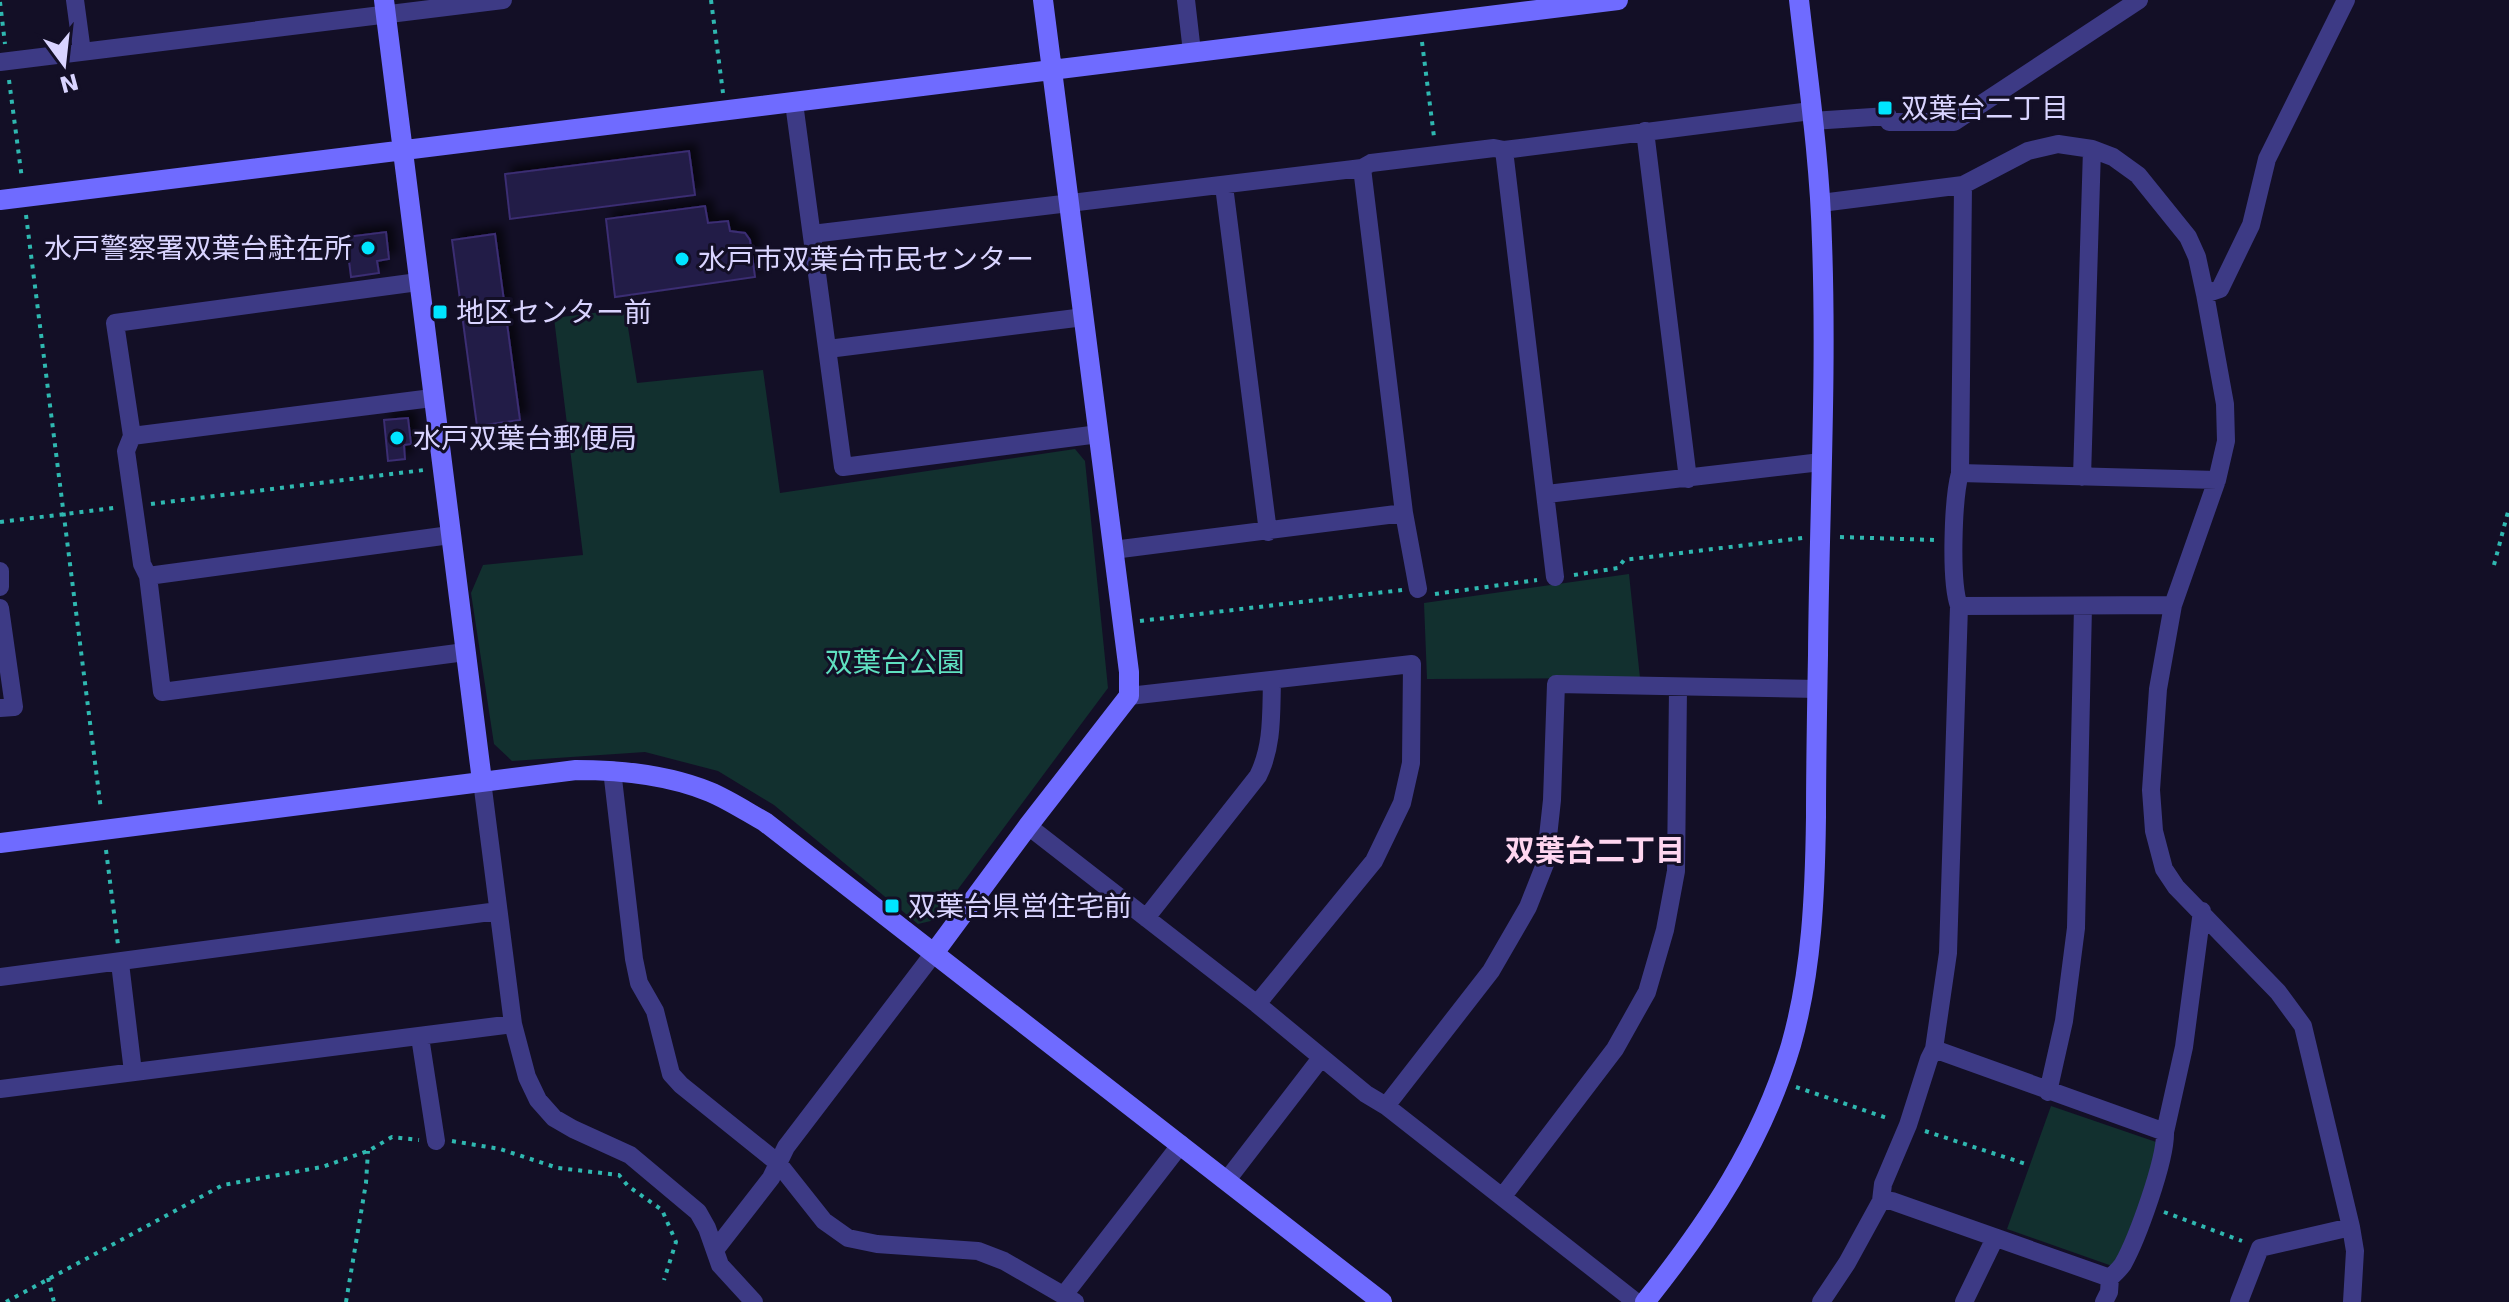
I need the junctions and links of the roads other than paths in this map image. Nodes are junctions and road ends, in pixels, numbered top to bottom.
1 (75, 0) edge
2 (503, 0) edge
3 (1043, 0) edge
4 (1186, 0) edge
5 (1618, 0) edge
6 (1799, 0) edge
7 (2139, 0) edge
8 (2346, 0) edge
9 (385, 8) edge
10 (82, 52) junction
11 (1192, 52) junction
12 (4, 62) edge
13 (1053, 71) junction
14 (794, 103) junction
15 (1811, 116) junction
16 (1645, 131) junction
17 (2092, 149) junction
18 (403, 150) junction
19 (1504, 150) junction
20 (1362, 168) junction
21 (1963, 185) junction
22 (1224, 186) junction
23 (0, 200) edge
24 (1070, 201) junction
25 (1821, 203) junction
26 (812, 234) junction
27 (418, 282) junction
28 (2205, 294) junction
29 (1084, 317) junction
30 (828, 349) junction
31 (432, 398) junction
32 (1099, 434) junction
33 (132, 436) junction
34 (1821, 462) junction
35 (1960, 473) junction
36 (2082, 477) junction
37 (1688, 479) junction
38 (2217, 480) junction
39 (1547, 494) junction
40 (1404, 513) junction
41 (1268, 532) junction
42 (450, 535) junction
43 (1113, 550) junction
44 (0, 571) edge
45 (148, 576) junction
46 (1555, 577) dead end
47 (0, 587) edge
48 (1418, 589) dead end
49 (2173, 605) junction
50 (1959, 606) junction
51 (2083, 606) junction
52 (0, 608) edge
53 (465, 652) junction
54 (1272, 681) junction
55 (1678, 688) junction
56 (1818, 689) junction
57 (1129, 696) junction
58 (0, 708) edge
59 (612, 770) junction
60 (482, 781) junction
61 (1028, 826) junction
62 (0, 843) edge
63 (498, 911) junction
64 (2202, 911) junction
65 (1146, 918) junction
66 (934, 953) junction
67 (119, 955) junction
68 (0, 977) edge
69 (1257, 1004) junction
70 (513, 1024) junction
71 (420, 1037) junction
72 (1934, 1049) junction
73 (1321, 1058) junction
74 (133, 1072) junction
75 (0, 1089) edge
76 (2048, 1092) junction
77 (1386, 1106) junction
78 (2165, 1132) junction
79 (436, 1141) road end
80 (1181, 1144) junction
81 (778, 1163) junction
82 (1227, 1180) junction
83 (1503, 1196) junction
84 (1881, 1201) junction
85 (2351, 1227) junction
86 (1995, 1238) junction
87 (715, 1250) junction
88 (2110, 1278) junction
89 (1070, 1298) edge
90 (754, 1302) edge
91 (1382, 1302) edge
92 (1636, 1302) edge
93 (1645, 1302) edge
94 (1821, 1302) edge
95 (1964, 1302) edge
96 (2104, 1302) edge
97 (2239, 1302) edge
98 (2352, 1302) edge

1 - 10 street
2 - 9 street
3 - 13 street
4 - 11 street
5 - 11 street
6 - 15 street
7 - 15 street
8 - 28 street
9 - 10 street
9 - 18 street
10 - 12 street
11 - 13 street
13 - 14 street
13 - 24 street
14 - 18 street
14 - 26 street
15 - 16 street
15 - 25 street
16 - 19 street
16 - 37 street
17 - 21 street
17 - 28 street
17 - 36 street
18 - 23 street
18 - 27 street
19 - 20 street
19 - 39 street
20 - 22 street
20 - 40 street
21 - 25 street
21 - 35 street
22 - 24 street
22 - 41 street
24 - 26 street
24 - 29 street
25 - 34 street
26 - 30 street
27 - 31 street
27 - 33 street
28 - 38 street
29 - 30 street
29 - 32 street
30 - 32 street
31 - 33 street
31 - 42 street
32 - 43 street
33 - 45 street
34 - 37 street
34 - 56 street
35 - 36 street
35 - 50 street
36 - 38 street
37 - 39 street
38 - 49 street
39 - 46 street
40 - 41 street
40 - 48 street
41 - 43 street
42 - 45 street
42 - 53 street
43 - 57 street
44 - 47 street
45 - 53 street
49 - 51 street
49 - 64 street
50 - 51 street
50 - 72 street
51 - 76 street
52 - 58 street
53 - 60 street
54 - 57 street
54 - 65 street
54 - 69 street
55 - 56 street
55 - 77 street
55 - 83 street
56 - 93 street
57 - 61 street
59 - 60 street
59 - 66 street
59 - 81 street
60 - 62 street
60 - 63 street
61 - 65 street
61 - 66 street
63 - 67 street
63 - 70 street
64 - 78 street
64 - 85 street
65 - 69 street
66 - 80 street
66 - 81 street
67 - 68 street
67 - 74 street
69 - 73 street
70 - 71 street
70 - 87 street
71 - 74 street
71 - 79 street
72 - 76 street
72 - 84 street
73 - 77 street
73 - 82 street
74 - 75 street
76 - 78 street
77 - 83 street
78 - 88 street
80 - 82 street
80 - 89 street
81 - 87 street
81 - 89 street
82 - 91 street
83 - 92 street
84 - 86 street
84 - 94 street
85 - 97 street
85 - 98 street
86 - 88 street
86 - 95 street
87 - 90 street
88 - 96 street

